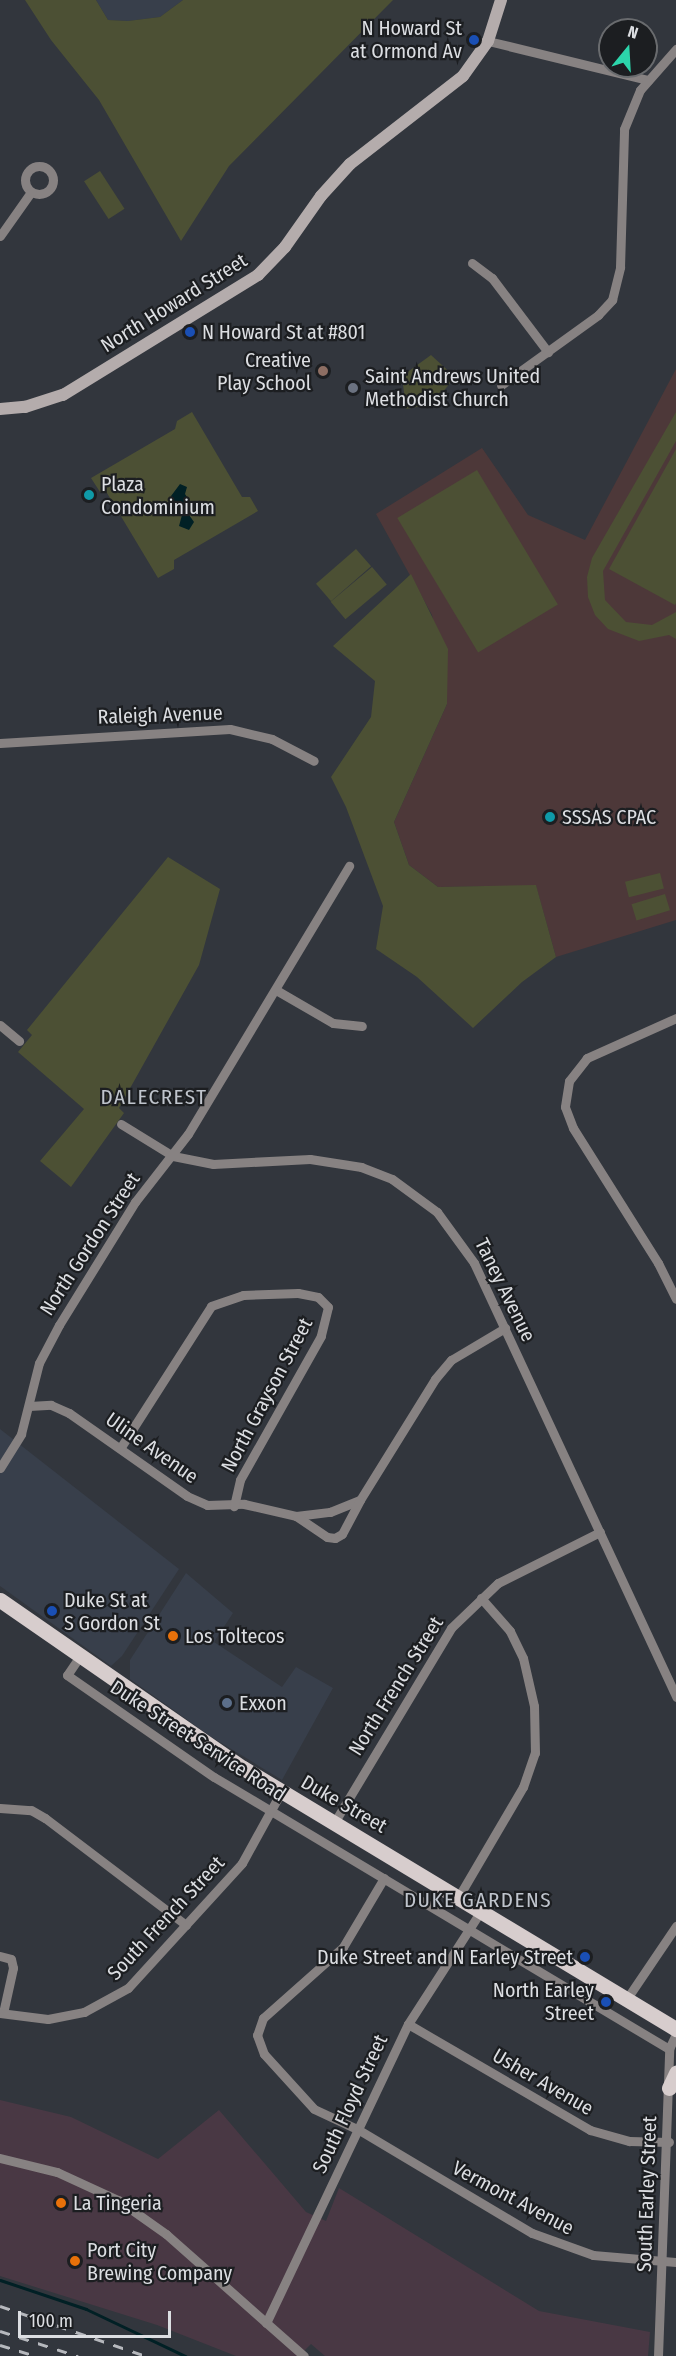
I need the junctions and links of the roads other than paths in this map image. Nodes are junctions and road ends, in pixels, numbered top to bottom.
1 (501, 0) edge
2 (488, 41) junction
3 (676, 49) edge
4 (648, 80) junction
5 (31, 192) dead end
6 (0, 236) edge
7 (472, 263) dead end
8 (548, 352) junction
9 (501, 385) dead end
10 (0, 408) edge
11 (0, 743) edge
12 (314, 761) dead end
13 (349, 867) dead end
14 (276, 990) junction
15 (676, 1018) edge
16 (0, 1025) edge
17 (362, 1026) dead end
18 (19, 1041) dead end
19 (122, 1124) dead end
20 (172, 1156) junction
21 (676, 1299) edge
22 (505, 1328) junction
23 (29, 1406) junction
24 (122, 1447) junction
25 (0, 1468) edge
26 (360, 1500) junction
27 (234, 1506) junction
28 (296, 1516) junction
29 (600, 1532) junction
30 (481, 1598) junction
31 (2, 1605) edge
32 (80, 1656) junction
33 (676, 1697) edge
34 (281, 1792) junction
35 (2, 1807) edge
36 (270, 1812) junction
37 (334, 1822) junction
38 (384, 1878) junction
39 (459, 1896) junction
40 (482, 1909) junction
41 (186, 1925) junction
42 (676, 1926) edge
43 (469, 1927) junction
44 (0, 1956) edge
45 (628, 1997) junction
46 (1, 2013) edge
47 (408, 2024) junction
48 (676, 2029) edge
49 (676, 2034) edge
50 (669, 2049) junction
51 (676, 2073) edge
52 (669, 2088) junction
53 (358, 2130) junction
54 (669, 2142) junction
55 (0, 2158) edge
56 (672, 2169) edge
57 (663, 2262) junction
58 (676, 2262) edge
59 (266, 2323) junction
60 (304, 2356) edge
61 (658, 2356) edge

1 - 2 street, North Howard Street
2 - 4 street
2 - 10 street, North Howard Street
3 - 4 street
4 - 8 street
5 - 6 street
7 - 8 street
8 - 9 street
11 - 12 street, Raleigh Avenue
13 - 14 street, North Gordon Street
14 - 17 street
14 - 20 street, North Gordon Street
15 - 21 street
16 - 18 street
19 - 20 street, Taney Avenue
20 - 22 street, Taney Avenue
20 - 23 street, North Gordon Street
22 - 26 street
22 - 29 street, Taney Avenue
23 - 24 street, Uline Avenue
23 - 25 street, North Gordon Street
24 - 27 street, Uline Avenue
24 - 27 street, North Grayson Street
26 - 28 street, Uline Avenue
26 - 28 street
27 - 28 street, Uline Avenue
29 - 30 street, North French Street
29 - 33 street, Taney Avenue
30 - 37 street, North French Street
30 - 39 street
31 - 32 main road, Duke Street
32 - 34 main road, Duke Street
32 - 36 street, Duke Street Service Road
34 - 36 street, South French Street
34 - 37 main road, Duke Street
35 - 41 street
36 - 38 street, Duke Street Service Road
36 - 41 street, South French Street
37 - 39 main road, Duke Street
38 - 43 street, Duke Street Service Road
38 - 53 street, Vermont Avenue
39 - 40 main road, Duke Street
40 - 43 street, South Floyd Street
40 - 45 main road, Duke Street
41 - 46 street, South French Street
42 - 45 street
43 - 47 street, South Floyd Street
43 - 50 street, Duke Street Service Road
44 - 46 street, South French Street
45 - 48 main road, Duke Street
47 - 53 street, South Floyd Street
47 - 54 street, Usher Avenue
49 - 50 street, South Earley Street
50 - 52 street, South Earley Street
51 - 52 main road
52 - 54 street, South Earley Street
53 - 57 street, Vermont Avenue
53 - 59 street, South Floyd Street
54 - 56 street, South Earley Street
55 - 59 street
56 - 57 street, South Earley Street
57 - 58 street, Vermont Avenue
57 - 61 street, South Earley Street
59 - 60 street

